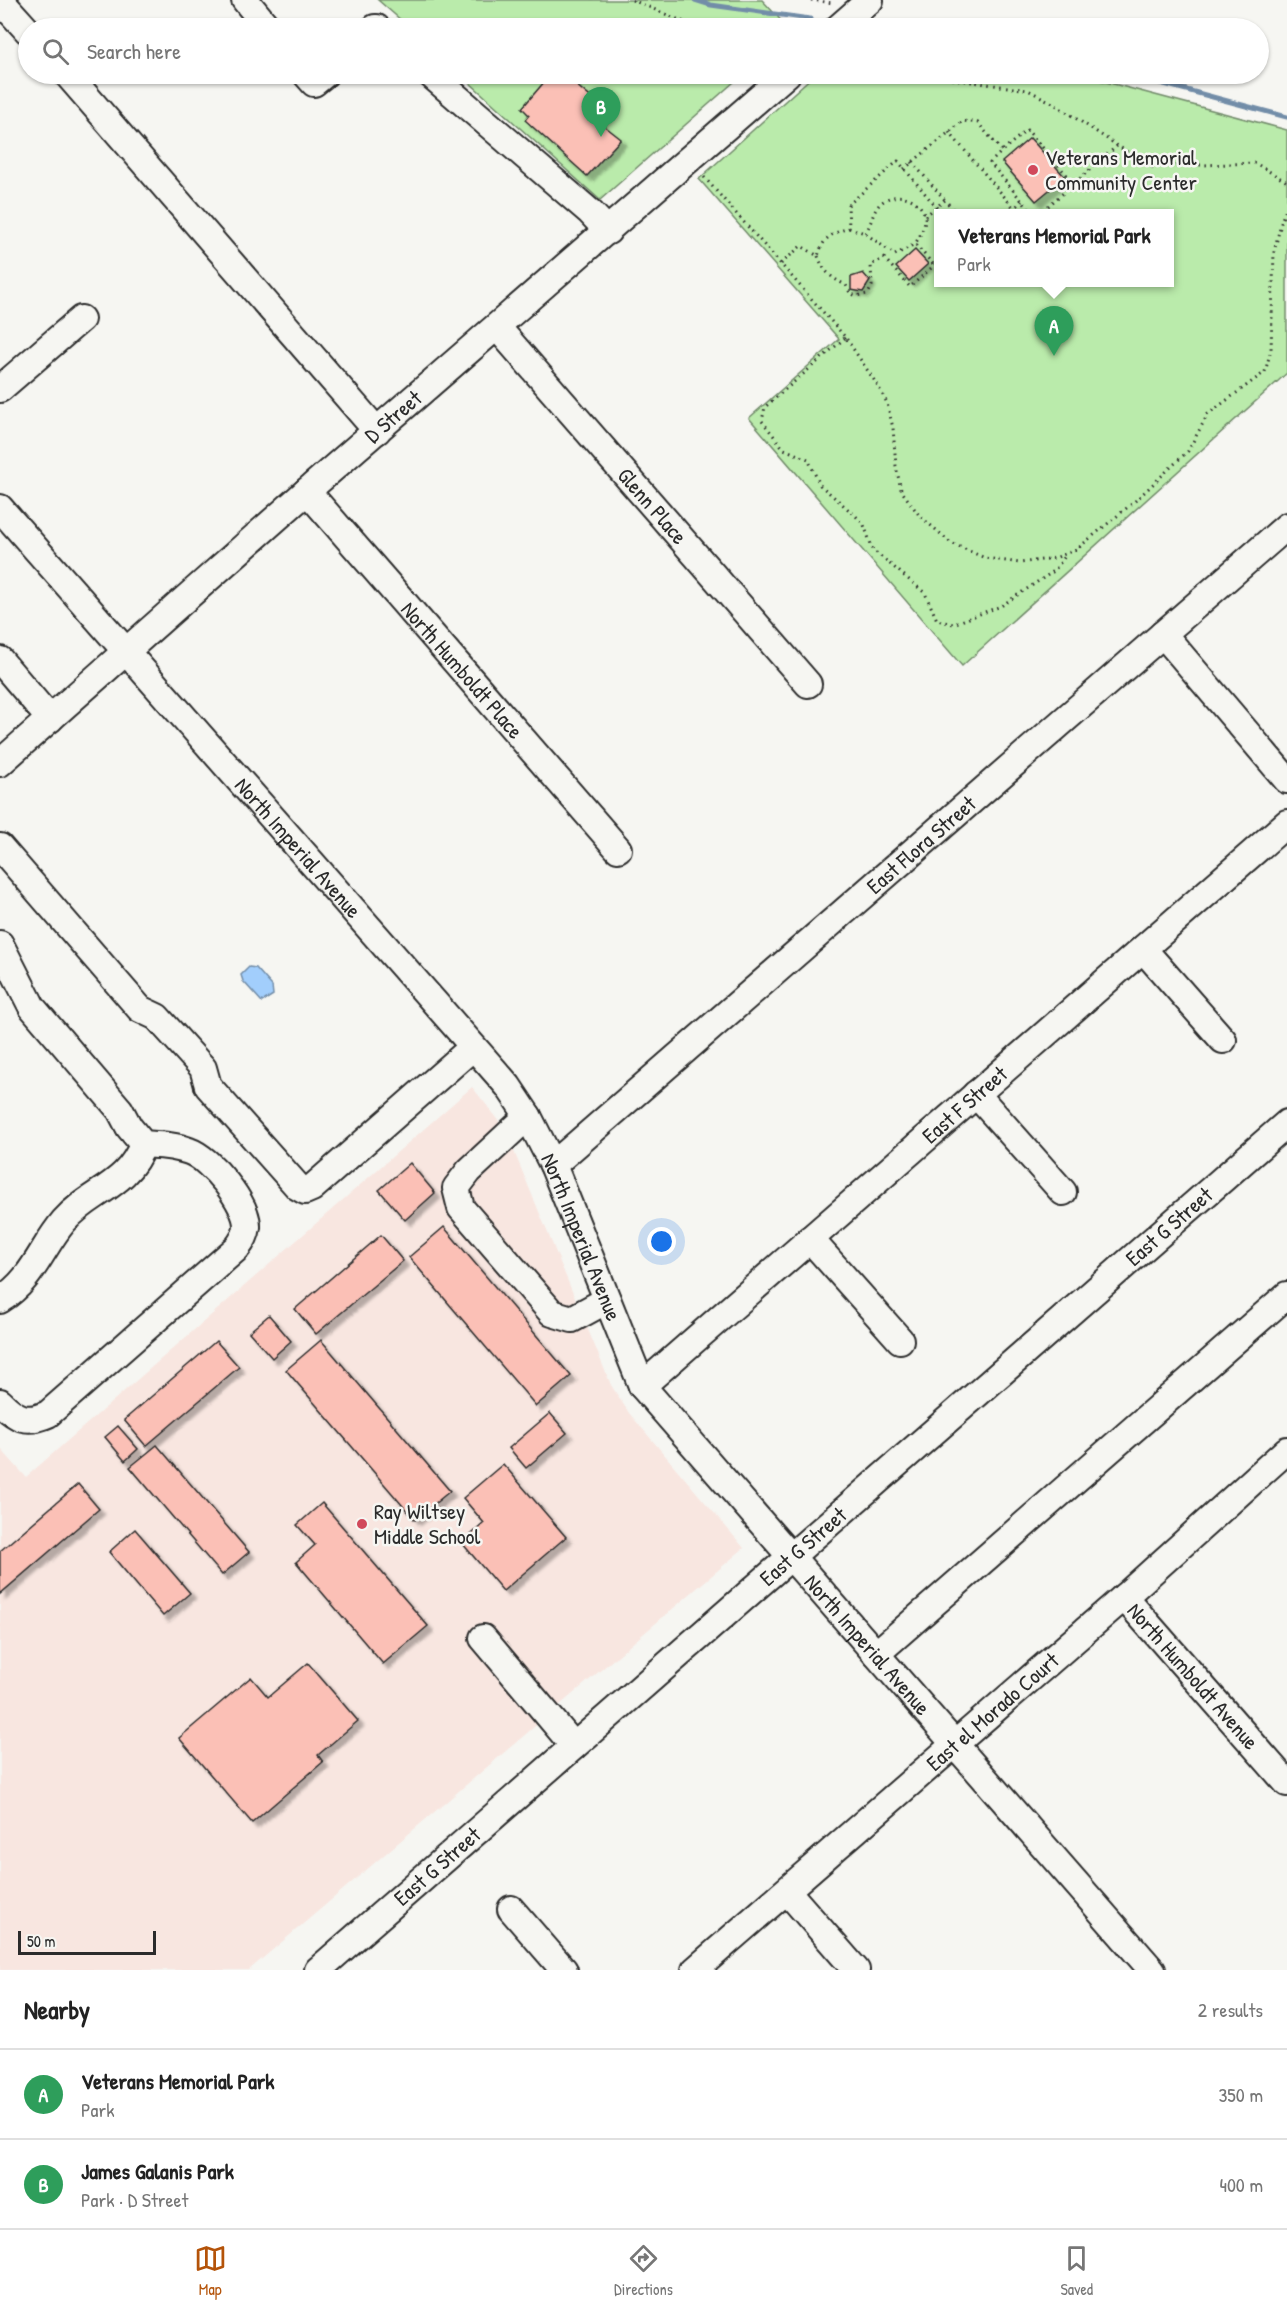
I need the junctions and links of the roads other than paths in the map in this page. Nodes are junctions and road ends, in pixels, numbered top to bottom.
1 (244, 0) edge
2 (870, 0) edge
3 (838, 16) edge
4 (259, 18) edge
5 (76, 84) edge
6 (442, 84) edge
7 (776, 84) edge
8 (608, 231) junction
9 (81, 319) dead end
10 (497, 327) junction
11 (0, 389) edge
12 (377, 431) junction
13 (307, 491) junction
14 (0, 507) edge
15 (1287, 525) edge
16 (1163, 634) junction
17 (127, 651) junction
18 (0, 660) edge
19 (808, 684) dead end
20 (50, 719) junction
21 (0, 764) edge
22 (1287, 780) edge
23 (1287, 823) edge
24 (0, 847) edge
25 (618, 849) dead end
26 (0, 944) edge
27 (1143, 949) junction
28 (1223, 1040) dead end
29 (473, 1047) junction
30 (976, 1094) junction
31 (528, 1116) junction
32 (1287, 1123) edge
33 (143, 1144) junction
34 (553, 1165) junction
35 (1064, 1192) dead end
36 (810, 1239) junction
37 (1287, 1295) edge
38 (0, 1300) edge
39 (607, 1300) junction
40 (900, 1340) dead end
41 (642, 1386) junction
42 (0, 1402) edge
43 (1287, 1451) edge
44 (790, 1556) junction
45 (1124, 1597) junction
46 (483, 1638) dead end
47 (876, 1654) junction
48 (955, 1744) junction
49 (574, 1746) junction
50 (1287, 1783) edge
51 (787, 1891) junction
52 (512, 1909) dead end
53 (318, 1970) edge
54 (564, 1970) edge
55 (695, 1970) edge
56 (856, 1970) edge
57 (1152, 1970) edge

1 - 4 street
2 - 3 street
5 - 12 street
6 - 8 street
7 - 8 street, D Street
8 - 10 street, D Street
9 - 11 street
10 - 12 street, D Street
10 - 19 street, Glenn Place
12 - 13 street, D Street
13 - 17 street, D Street
13 - 25 street, North Humboldt Place
14 - 17 street, North Imperial Avenue
15 - 16 street, East Flora Street
16 - 22 street
16 - 34 street, East Flora Street
17 - 20 street, D Street
17 - 29 street, North Imperial Avenue
18 - 20 street
20 - 21 street, D Street
23 - 27 street, East F Street
24 - 29 street
26 - 33 street
27 - 28 street
27 - 30 street, East F Street
29 - 31 street, North Imperial Avenue
30 - 35 street
30 - 36 street, East F Street
31 - 34 street, North Imperial Avenue
31 - 39 street
32 - 44 street, East G Street
33 - 38 street
33 - 42 street
34 - 39 street, North Imperial Avenue
36 - 40 street
36 - 41 street, East F Street
37 - 47 street
39 - 41 street, North Imperial Avenue
41 - 44 street, North Imperial Avenue
43 - 45 street, East el Morado Court
44 - 47 street, North Imperial Avenue
44 - 49 street, East G Street
45 - 48 street, East el Morado Court
45 - 50 street, North Humboldt Avenue
46 - 49 street
47 - 48 street, North Imperial Avenue
48 - 51 street, East el Morado Court
48 - 57 street, North Imperial Avenue
49 - 53 street, East G Street
51 - 55 street, East el Morado Court
51 - 56 street
52 - 54 street

